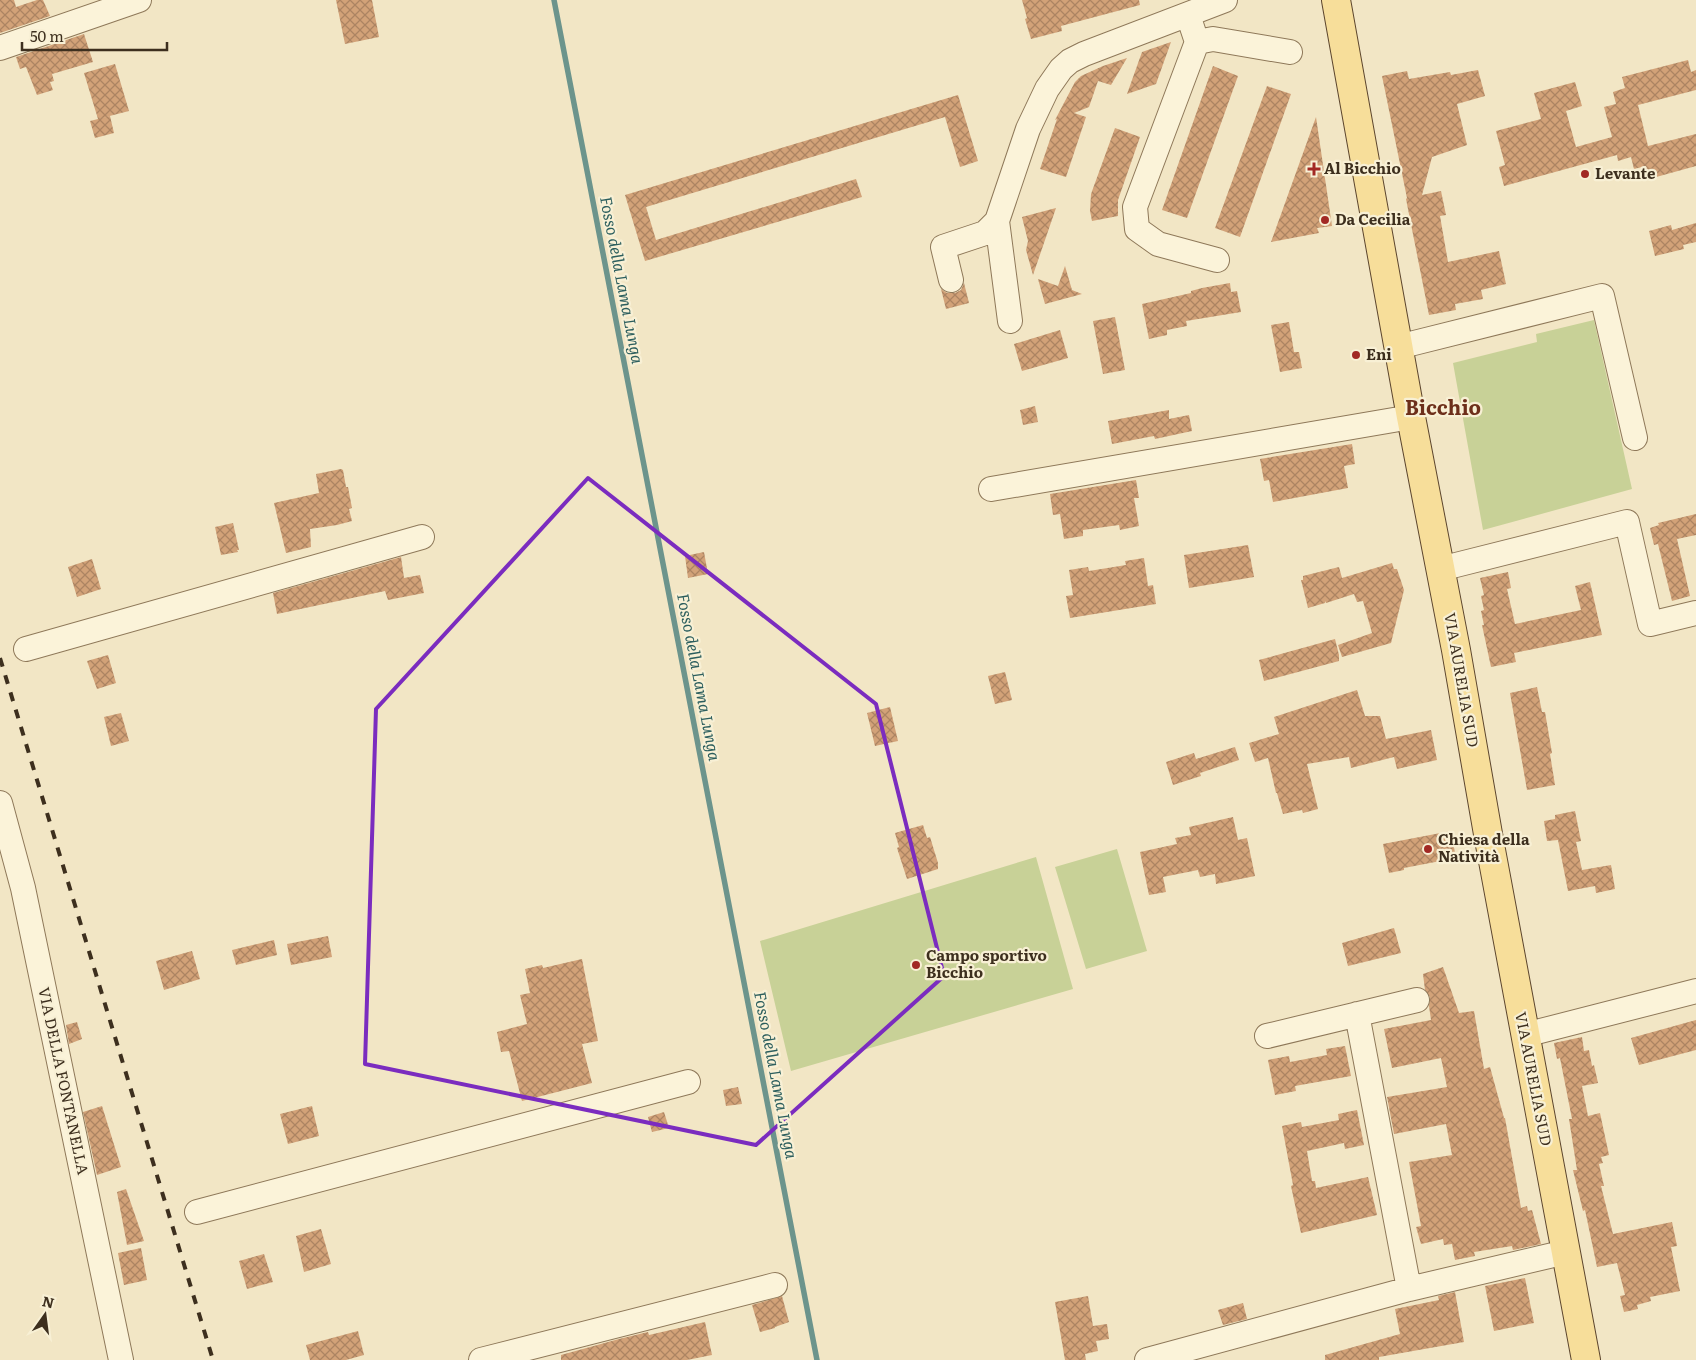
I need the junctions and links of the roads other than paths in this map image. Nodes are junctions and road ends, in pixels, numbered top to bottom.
1 (140, 0) edge
2 (1225, 0) edge
3 (1336, 0) edge
4 (1188, 15) junction
5 (1197, 42) junction
6 (0, 48) edge
7 (1290, 52) dead end
8 (997, 221) junction
9 (1217, 260) dead end
10 (951, 280) dead end
11 (1010, 322) dead end
12 (1398, 347) junction
13 (1411, 417) junction
14 (1635, 438) dead end
15 (990, 488) dead end
16 (422, 537) dead end
17 (1440, 569) junction
18 (1696, 613) edge
19 (26, 649) dead end
20 (0, 803) edge
21 (1696, 990) edge
22 (1417, 1000) dead end
23 (1357, 1014) junction
24 (1525, 1035) junction
25 (1267, 1036) dead end
26 (688, 1082) dead end
27 (197, 1212) dead end
28 (1566, 1252) junction
29 (774, 1284) dead end
30 (1409, 1289) junction
31 (121, 1360) edge
32 (481, 1360) edge
33 (1147, 1360) edge
34 (1586, 1360) edge

1 - 6 street
2 - 4 street
3 - 12 main road, VIA AURELIA SUD
4 - 5 street
4 - 8 street
5 - 7 street
5 - 9 street
8 - 10 street
8 - 11 street
12 - 13 main road, VIA AURELIA SUD
12 - 14 street
13 - 15 street
13 - 17 main road, VIA AURELIA SUD
16 - 19 street
17 - 18 street
17 - 24 main road, VIA AURELIA SUD
20 - 31 street, VIA DELLA FONTANELLA
21 - 24 street
22 - 23 street
23 - 25 street
23 - 30 street
24 - 28 main road, VIA AURELIA SUD
26 - 27 street
28 - 30 street
28 - 34 main road, VIA AURELIA SUD
29 - 32 street
30 - 33 street

